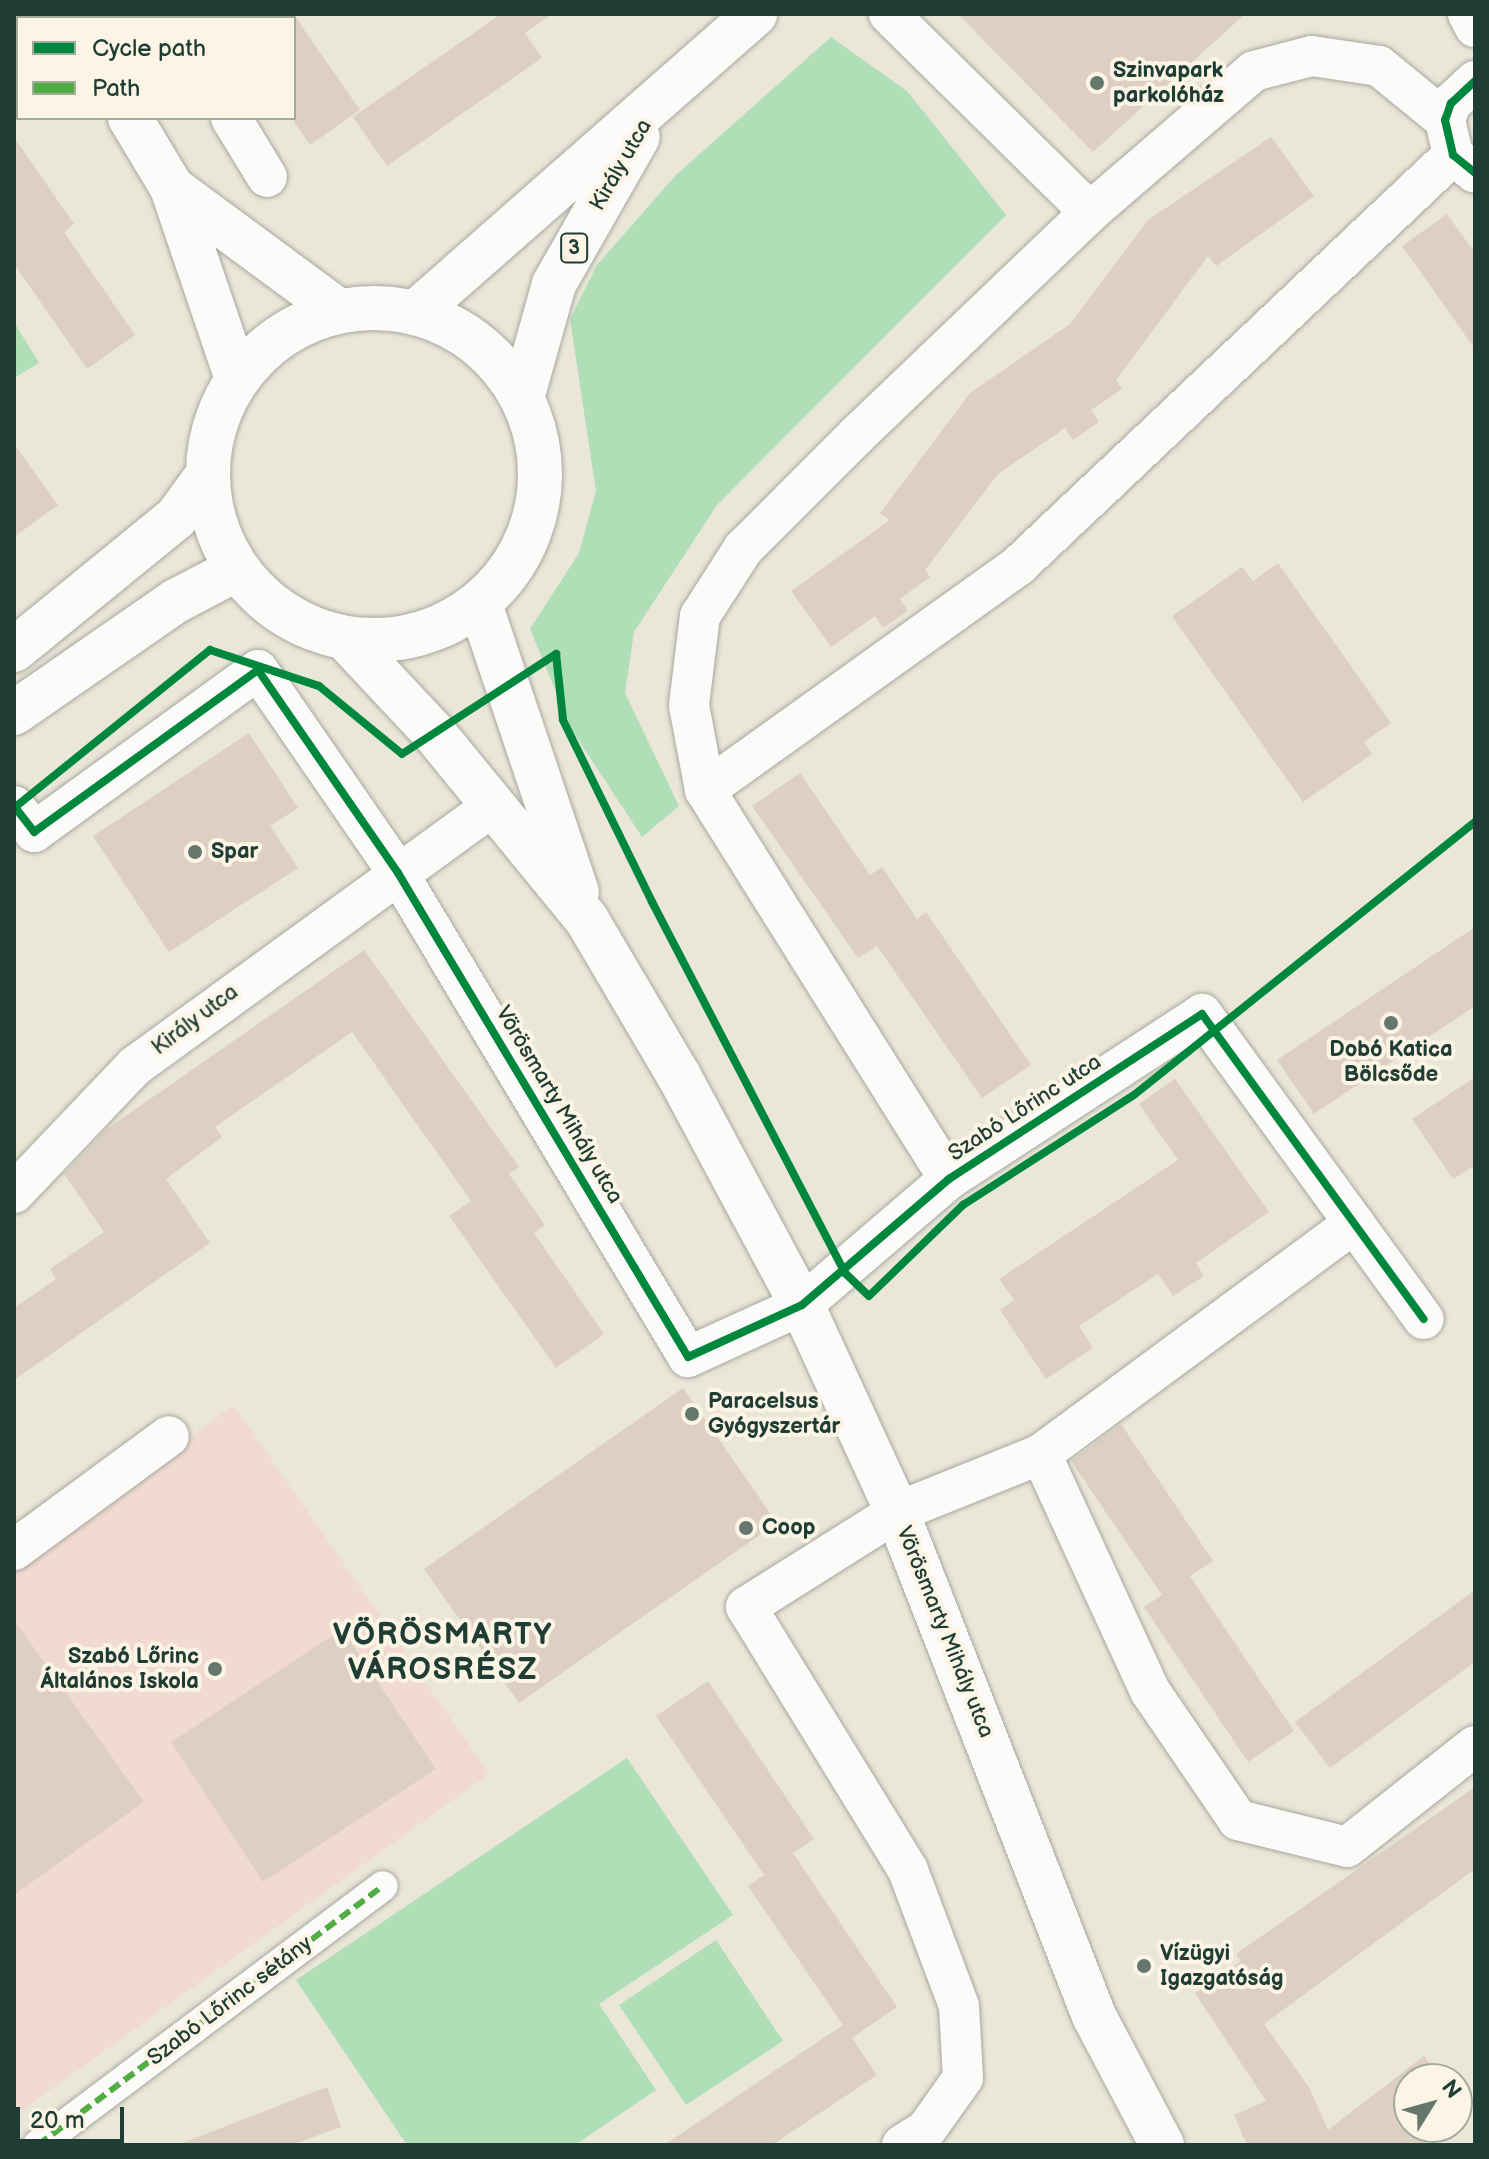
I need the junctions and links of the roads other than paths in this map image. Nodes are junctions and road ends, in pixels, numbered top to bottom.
1 (755, 14) edge
2 (889, 14) edge
3 (1468, 14) edge
4 (1475, 27) edge
5 (1475, 81) edge
6 (653, 110) junction
7 (131, 120) edge
8 (232, 120) edge
9 (1458, 149) edge
10 (267, 177) dead end
11 (172, 188) junction
12 (1090, 212) junction
13 (339, 311) junction
14 (415, 313) junction
15 (237, 379) junction
16 (522, 398) junction
17 (208, 474) junction
18 (237, 569) junction
19 (480, 604) junction
20 (346, 639) junction
21 (14, 650) edge
22 (14, 713) edge
23 (705, 790) junction
24 (14, 806) edge
25 (493, 806) junction
26 (398, 873) junction
27 (587, 920) junction
28 (949, 1179) junction
29 (14, 1193) edge
30 (1354, 1223) junction
31 (802, 1305) junction
32 (1424, 1319) dead end
33 (688, 1357) joint
34 (169, 1436) dead end
35 (1041, 1454) junction
36 (897, 1512) junction
37 (14, 1550) edge
38 (1475, 1746) edge
39 (383, 1886) dead end
40 (38, 2145) edge
41 (902, 2145) edge
42 (1162, 2145) edge

1 - 6 main road, Király utca / 3
2 - 12 street
3 - 4 street
5 - 9 street
6 - 14 main road, Király utca / 3
6 - 16 main road, Király utca / 3
7 - 11 main road
8 - 10 street
9 - 12 street
9 - 23 street
11 - 13 main road
11 - 15 main road
12 - 23 street
13 - 14 main road
13 - 15 main road
14 - 16 main road
15 - 17 main road
16 - 19 main road
17 - 18 main road
17 - 21 main road
18 - 20 main road
18 - 22 main road
19 - 20 main road
19 - 27 main road, Vörösmarty Mihály utca
20 - 25 main road, Vörösmarty Mihály utca
23 - 28 street
24 - 26 street, Vörösmarty Mihály utca
25 - 26 street, Király utca
25 - 27 main road, Vörösmarty Mihály utca
26 - 29 street, Király utca
26 - 33 street, Vörösmarty Mihály utca
27 - 31 main road, Vörösmarty Mihály utca
28 - 30 street, Szabó Lőrinc utca
28 - 31 street, Szabó Lőrinc utca
30 - 32 street
30 - 35 street
31 - 33 street, Szabó Lőrinc utca
31 - 36 main road, Vörösmarty Mihály utca
34 - 37 street
35 - 36 street
35 - 38 street
36 - 41 street
36 - 42 main road, Vörösmarty Mihály utca
39 - 40 street, Szabó Lőrinc sétány

